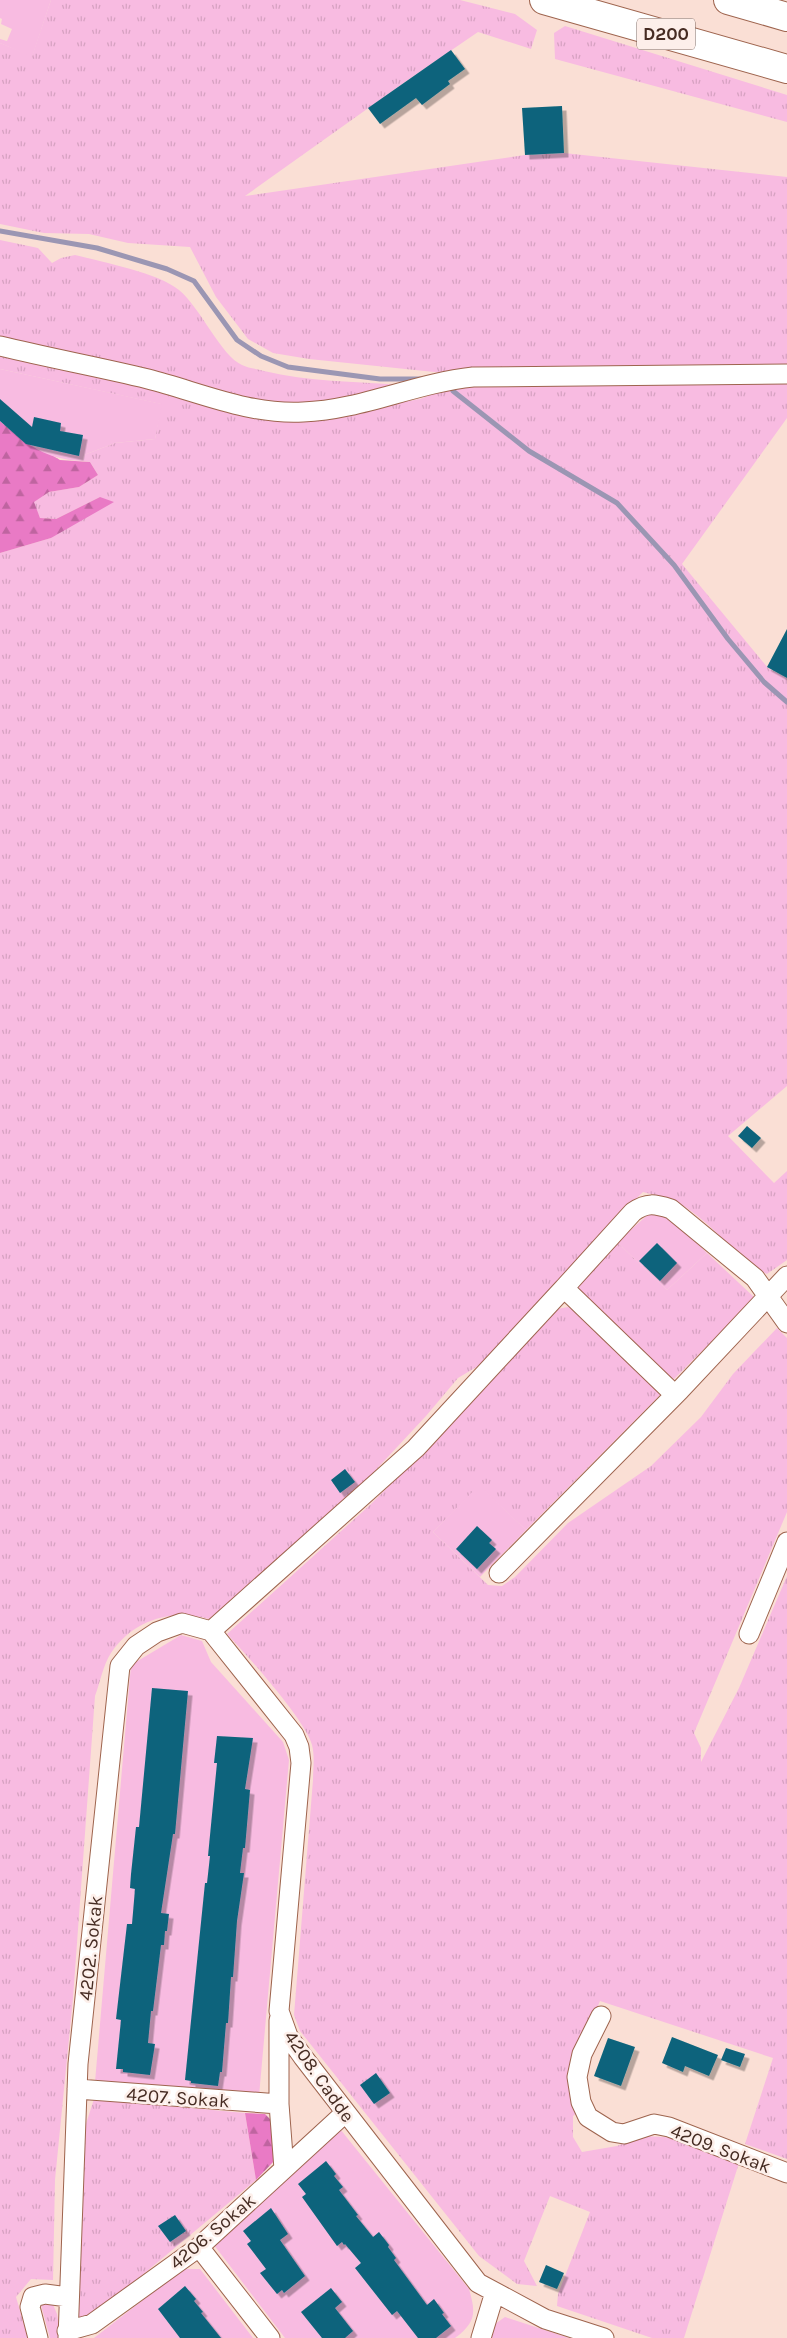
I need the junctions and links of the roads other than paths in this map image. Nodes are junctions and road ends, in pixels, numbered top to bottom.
1 (544, 0) edge
2 (728, 0) edge
3 (787, 17) edge
4 (787, 69) edge
5 (0, 346) edge
6 (787, 374) edge
7 (787, 1276) edge
8 (564, 1288) junction
9 (768, 1296) junction
10 (787, 1323) edge
11 (675, 1395) junction
12 (787, 1542) edge
13 (499, 1573) dead end
14 (211, 1631) junction
15 (749, 1634) dead end
16 (279, 2011) junction
17 (601, 2016) dead end
18 (77, 2089) junction
19 (279, 2104) junction
20 (346, 2113) junction
21 (284, 2169) junction
22 (787, 2173) edge
23 (199, 2247) junction
24 (495, 2292) junction
25 (68, 2297) junction
26 (67, 2335) edge
27 (38, 2338) edge
28 (270, 2338) edge
29 (481, 2338) edge
30 (604, 2338) edge

1 - 4 highway, D200
2 - 3 highway
5 - 6 street
7 - 9 street
8 - 9 street
8 - 11 street
8 - 14 street
9 - 10 street
9 - 11 street
11 - 13 street
12 - 15 street
14 - 16 street, 4208. Cadde
14 - 18 street, 4202. Sokak
16 - 19 street
16 - 20 street, 4208. Cadde
17 - 22 street, 4209. Sokak
18 - 19 street, 4207. Sokak
18 - 25 street, 4202. Sokak
19 - 21 street
20 - 21 street, 4206. Sokak
20 - 24 street, 4208. Cadde
21 - 23 street, 4206. Sokak
23 - 26 street, 4206. Sokak
23 - 28 street
24 - 29 street
24 - 30 street, 4208. Cadde
25 - 26 street, 4202. Sokak
25 - 27 street

